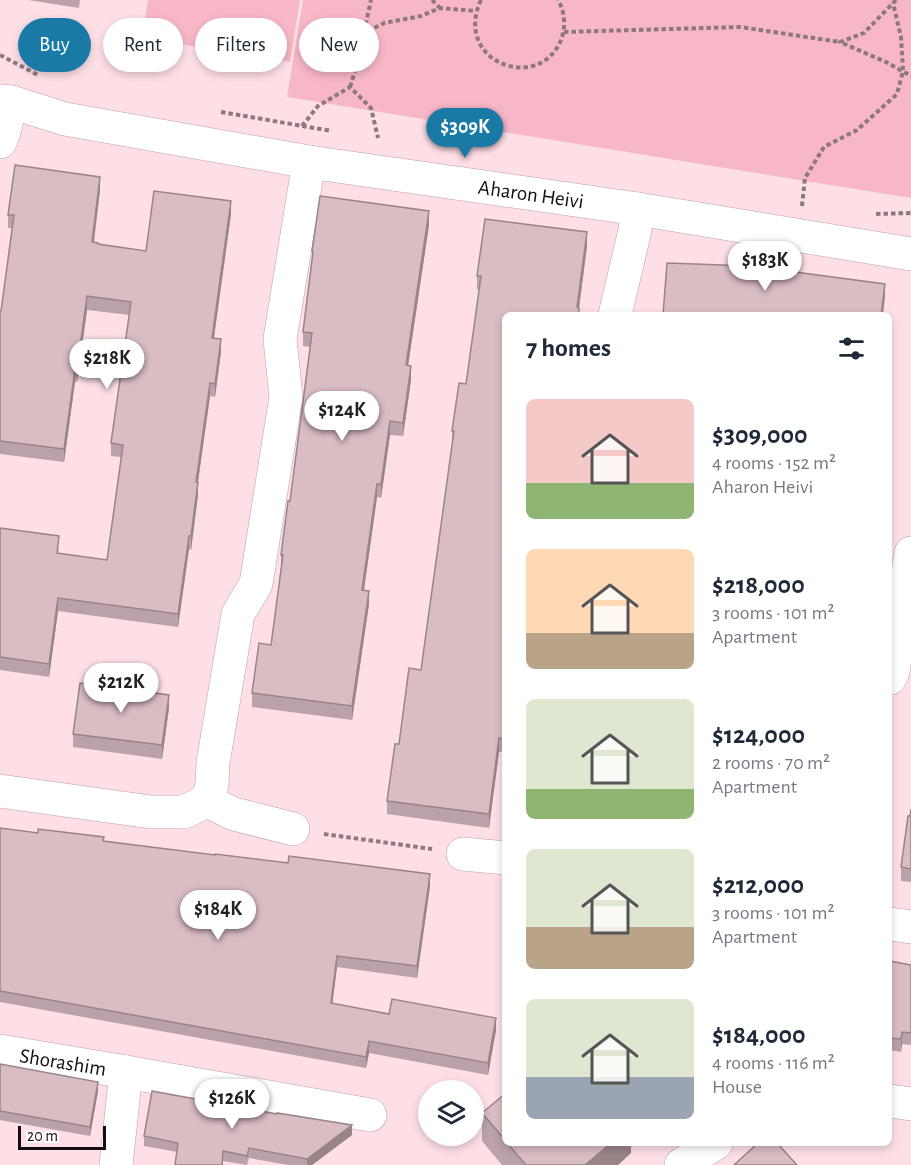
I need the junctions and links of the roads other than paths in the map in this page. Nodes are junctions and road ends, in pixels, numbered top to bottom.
1 (4, 98) edge
2 (0, 142) edge
3 (309, 162) junction
4 (638, 209) junction
5 (911, 254) edge
6 (616, 312) edge
7 (911, 553) edge
8 (892, 674) edge
9 (0, 791) edge
10 (207, 801) junction
11 (293, 830) road end
12 (463, 854) road end
13 (502, 858) edge
14 (892, 924) edge
15 (911, 927) edge
16 (0, 1052) edge
17 (126, 1072) junction
18 (892, 1101) edge
19 (911, 1104) edge
20 (370, 1115) dead end
21 (711, 1146) edge
22 (116, 1165) edge
23 (681, 1165) edge

1 - 2 street
1 - 3 street, Aharon Heivi
3 - 4 street, Aharon Heivi
3 - 10 street
4 - 5 street, Aharon Heivi
4 - 6 street
7 - 8 street
9 - 10 street
10 - 11 street
12 - 13 street
14 - 15 street
16 - 17 street, Shorashim
17 - 20 street, Shorashim
17 - 22 street, Shorashim
18 - 19 street
21 - 23 street

